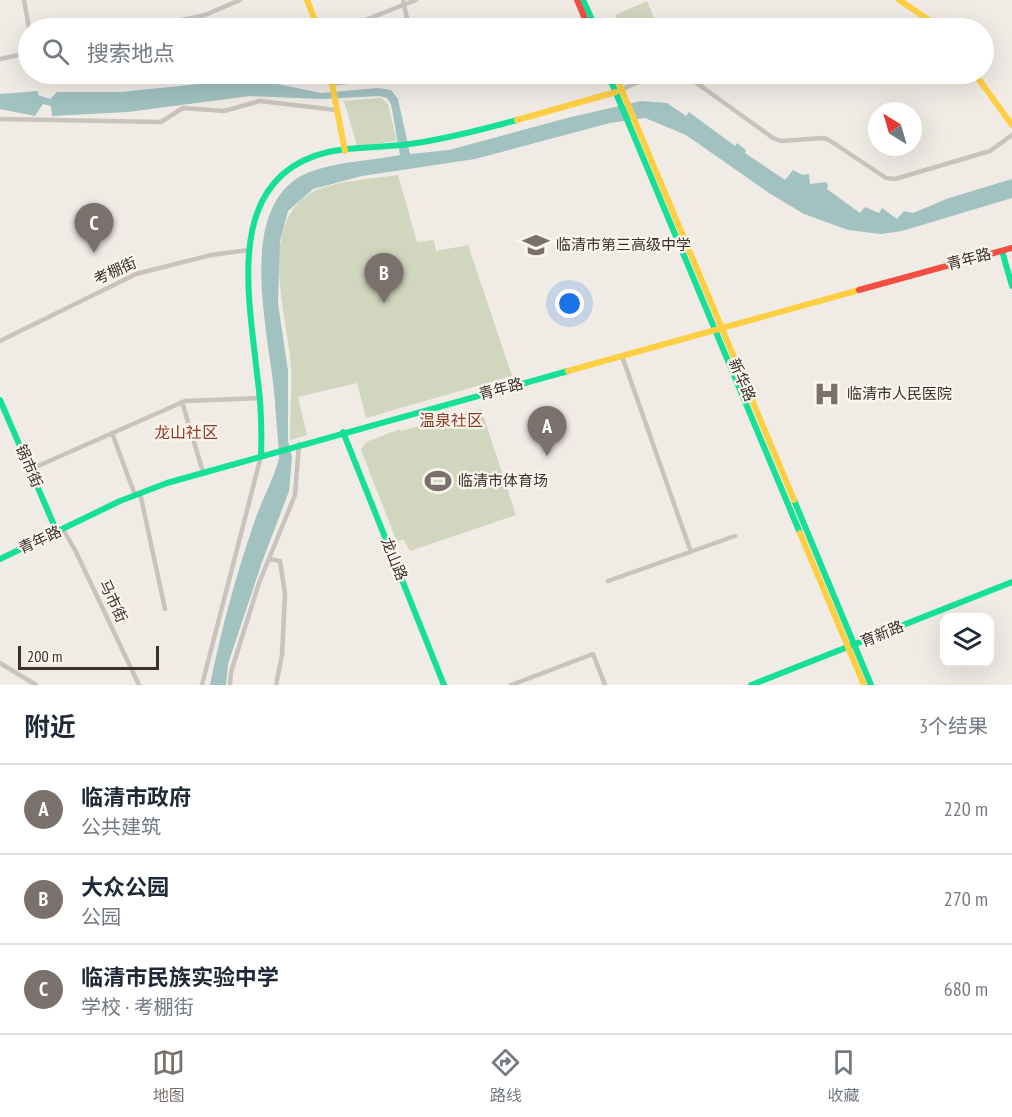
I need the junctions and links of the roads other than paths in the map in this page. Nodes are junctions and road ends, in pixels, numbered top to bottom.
1 (24, 0) edge
2 (240, 0) edge
3 (307, 0) edge
4 (416, 0) edge
5 (577, 0) edge
6 (583, 0) edge
7 (892, 0) edge
8 (898, 0) edge
9 (404, 2) edge
10 (27, 18) edge
11 (192, 18) edge
12 (314, 18) edge
13 (368, 18) edge
14 (407, 18) edge
15 (585, 18) edge
16 (591, 18) edge
17 (919, 18) edge
18 (926, 18) edge
19 (18, 55) edge
20 (0, 59) edge
21 (331, 84) edge
22 (614, 84) edge
23 (618, 84) edge
24 (639, 84) edge
25 (698, 84) edge
26 (982, 84) edge
27 (987, 84) edge
28 (620, 94) junction
29 (336, 110) junction
30 (1012, 118) edge
31 (0, 119) edge
32 (1012, 125) edge
33 (1012, 135) edge
34 (345, 151) junction
35 (1012, 248) edge
36 (249, 250) junction
37 (1002, 251) junction
38 (1012, 286) edge
39 (717, 329) junction
40 (0, 341) edge
41 (622, 356) junction
42 (261, 398) junction
43 (0, 400) edge
44 (182, 402) junction
45 (343, 432) junction
46 (112, 433) junction
47 (299, 444) junction
48 (261, 456) junction
49 (31, 469) junction
50 (204, 472) junction
51 (138, 494) junction
52 (60, 530) junction
53 (735, 536) dead end
54 (691, 552) junction
55 (0, 559) edge
56 (269, 559) junction
57 (608, 581) dead end
58 (1012, 582) edge
59 (165, 609) dead end
60 (851, 647) junction
61 (0, 663) edge
62 (36, 685) edge
63 (139, 685) edge
64 (202, 685) edge
65 (230, 685) edge
66 (276, 685) edge
67 (444, 685) edge
68 (511, 685) edge
69 (605, 685) edge
70 (751, 685) edge
71 (864, 685) edge
72 (871, 685) edge

1 - 10 street
2 - 11 street
3 - 12 street
4 - 9 street
5 - 15 street
6 - 16 street
7 - 17 street
8 - 18 street
9 - 13 street
9 - 14 street
19 - 20 street
21 - 29 street
22 - 28 street, 新华路
23 - 28 street, 新华路
24 - 28 street
25 - 33 street
26 - 32 street
27 - 30 street
28 - 34 street
28 - 39 street, 新华路
29 - 31 street
29 - 34 street
34 - 36 street
35 - 37 street, 青年路
36 - 40 street, 考棚街
36 - 42 street
37 - 38 street
37 - 39 street, 青年路
39 - 41 street, 青年路
39 - 60 street, 新华路
41 - 45 street, 青年路
41 - 54 street
42 - 44 street
42 - 48 street
43 - 49 street, 锅市街
44 - 46 street
44 - 50 street
45 - 47 street, 青年路
45 - 67 street, 龙山路
46 - 49 street
46 - 51 street
47 - 48 street, 青年路
47 - 56 street
48 - 50 street, 青年路
48 - 64 street
49 - 52 street, 锅市街
50 - 51 street, 青年路
51 - 52 street, 青年路
51 - 59 street
52 - 55 street, 青年路
52 - 63 street, 马市街
53 - 54 street
54 - 57 street
56 - 65 street
56 - 66 street
58 - 60 street, 育新路
60 - 70 street, 育新路
60 - 71 street, 新华路
60 - 72 street, 新华路
61 - 62 street
68 - 69 street

